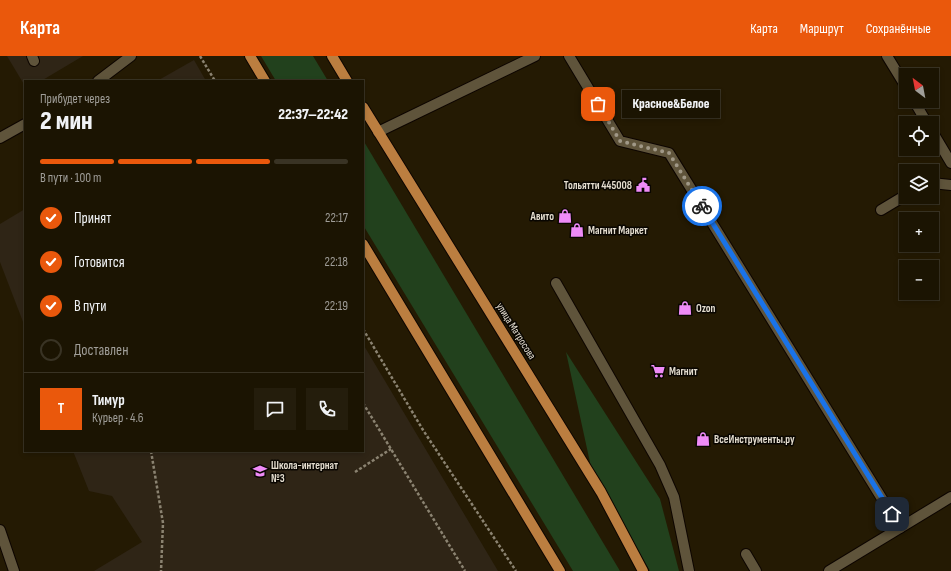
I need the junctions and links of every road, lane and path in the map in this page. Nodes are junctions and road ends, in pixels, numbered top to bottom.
1 (131, 56) edge
2 (200, 56) edge
3 (250, 56) edge
4 (332, 56) edge
5 (535, 56) edge
6 (569, 56) edge
7 (887, 56) edge
8 (899, 76) edge
9 (99, 80) edge
10 (214, 80) edge
11 (264, 80) edge
12 (346, 80) edge
13 (364, 109) edge
14 (24, 125) edge
15 (378, 132) junction
16 (0, 138) edge
17 (939, 143) edge
18 (951, 163) edge
19 (939, 184) edge
20 (951, 185) edge
21 (899, 199) edge
22 (882, 210) dead end
23 (364, 246) edge
24 (556, 283) dead end
25 (364, 331) edge
26 (364, 405) edge
27 (391, 450) junction
28 (151, 452) edge
29 (355, 472) dead end
30 (951, 497) edge
31 (900, 528) junction
32 (0, 530) edge
33 (746, 554) dead end
34 (14, 571) edge
35 (161, 571) edge
36 (465, 571) edge
37 (516, 571) edge
38 (560, 571) edge
39 (643, 571) edge
40 (689, 571) edge
41 (756, 571) edge
42 (829, 571) edge

1 - 9 lane
2 - 10 path
3 - 11 main road
4 - 12 main road
5 - 15 lane
6 - 31 lane
7 - 8 lane
13 - 15 main road, улица Матросова
14 - 16 lane
15 - 39 main road, улица Матросова
17 - 18 lane
19 - 20 lane
21 - 22 lane
23 - 38 main road
24 - 40 lane
25 - 37 path
26 - 27 path
27 - 29 path
27 - 36 path
28 - 35 path
30 - 31 lane
31 - 42 lane
32 - 34 lane
33 - 41 lane

